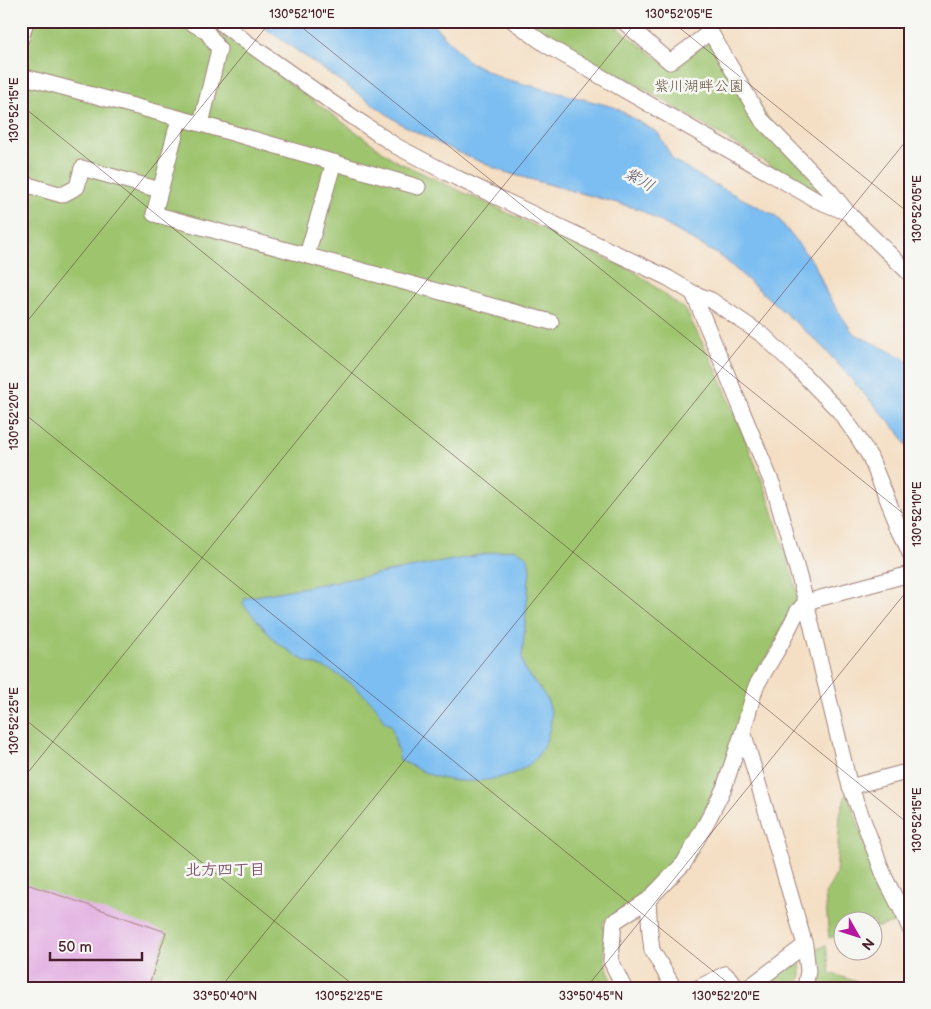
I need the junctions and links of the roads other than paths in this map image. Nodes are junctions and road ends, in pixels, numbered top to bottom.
1 (26, 21) edge
2 (189, 21) edge
3 (219, 21) edge
4 (513, 21) edge
5 (623, 21) edge
6 (707, 27) edge
7 (21, 39) edge
8 (21, 76) edge
9 (179, 119) junction
10 (201, 124) junction
11 (334, 162) junction
12 (21, 183) edge
13 (418, 187) dead end
14 (160, 190) junction
15 (848, 213) junction
16 (307, 255) junction
17 (910, 274) edge
18 (693, 293) junction
19 (551, 322) dead end
20 (910, 554) edge
21 (910, 574) edge
22 (806, 602) junction
23 (743, 731) junction
24 (910, 771) edge
25 (850, 786) junction
26 (648, 900) junction
27 (910, 929) edge
28 (805, 945) junction
29 (624, 988) edge
30 (674, 988) edge
31 (698, 988) edge
32 (739, 988) edge
33 (748, 988) edge
34 (805, 988) edge

1 - 7 street
2 - 10 street
3 - 18 street
4 - 15 street
5 - 6 street
6 - 15 street
8 - 9 street
9 - 10 street
9 - 14 street
10 - 11 street
11 - 13 street
11 - 16 street
12 - 14 street
14 - 16 street
15 - 17 street
16 - 19 street
18 - 20 street
18 - 22 street
21 - 22 street
22 - 23 street
22 - 25 street
23 - 26 street
23 - 28 street
24 - 25 street
25 - 27 street
26 - 29 street
26 - 30 street
28 - 33 street
28 - 34 street
31 - 32 street

